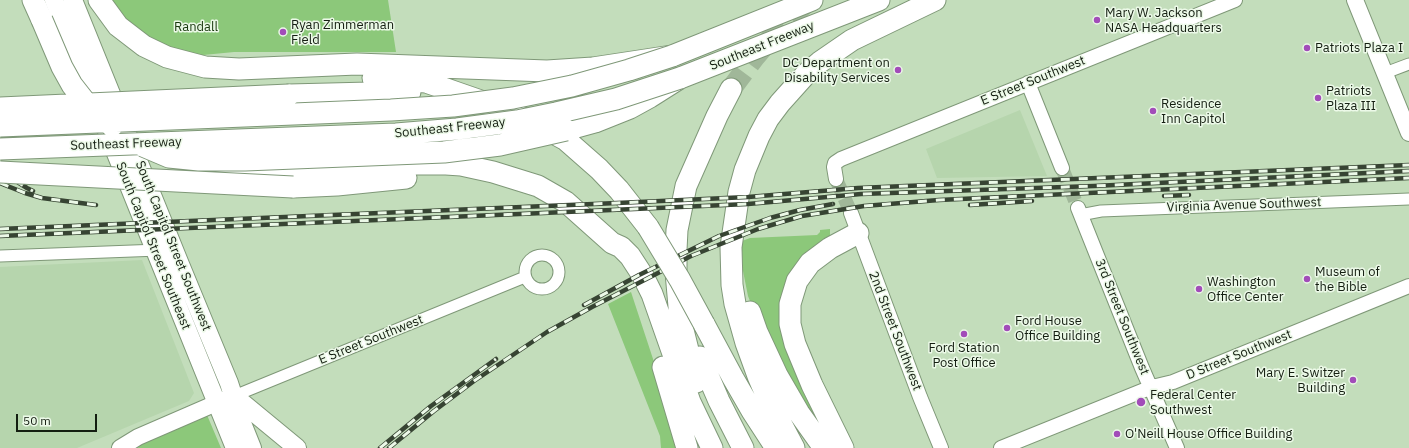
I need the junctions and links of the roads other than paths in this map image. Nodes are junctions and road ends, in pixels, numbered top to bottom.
1 (34, 0) edge
2 (54, 0) edge
3 (73, 0) edge
4 (88, 0) edge
5 (99, 0) edge
6 (812, 0) edge
7 (879, 0) edge
8 (935, 0) edge
9 (1235, 0) edge
10 (1355, 0) edge
11 (672, 56) junction
12 (158, 61) junction
13 (1409, 64) edge
14 (288, 73) junction
15 (1385, 73) junction
16 (680, 78) junction
17 (1028, 83) junction
18 (426, 87) junction
19 (731, 89) tunnel mouth
20 (0, 108) edge
21 (0, 126) edge
22 (1409, 133) edge
23 (0, 149) edge
24 (701, 154) junction
25 (169, 157) junction
26 (1062, 168) tunnel mouth
27 (0, 172) edge
28 (835, 173) dead end
29 (293, 179) junction
30 (1409, 199) edge
31 (1079, 212) joint
32 (850, 213) tunnel mouth
33 (858, 233) junction
34 (612, 243) junction
35 (731, 247) junction
36 (174, 249) junction
37 (155, 250) junction
38 (0, 256) edge
39 (526, 277) dead end
40 (1409, 286) edge
41 (704, 324) junction
42 (1152, 387) junction
43 (234, 396) junction
44 (216, 403) junction
45 (120, 448) edge
46 (235, 448) edge
47 (252, 448) edge
48 (297, 448) edge
49 (688, 448) edge
50 (712, 448) edge
51 (722, 448) edge
52 (743, 448) edge
53 (759, 448) edge
54 (776, 448) edge
55 (794, 448) edge
56 (824, 448) edge
57 (843, 448) edge
58 (941, 448) edge
59 (1001, 448) edge
60 (1177, 448) edge

1 - 25 highway, bridge
2 - 37 main road, South Capitol Street Southeast
3 - 36 main road, South Capitol Street Southwest
4 - 12 highway
5 - 12 highway
6 - 11 highway, Southeast Freeway
7 - 16 highway, Southeast Freeway
8 - 35 highway
9 - 17 street, E Street Southwest
10 - 15 main road
11 - 14 highway, bridge
11 - 21 highway, Southeast Freeway, bridge
12 - 14 highway
13 - 15 street
14 - 18 highway
15 - 22 main road
16 - 23 highway, Southeast Freeway, bridge
16 - 25 highway, bridge
17 - 26 street
17 - 28 street, E Street Southwest
18 - 20 highway, bridge
18 - 41 highway, bridge
19 - 24 highway
24 - 51 highway
24 - 52 highway
25 - 29 highway, bridge
27 - 29 highway, bridge
29 - 34 highway
30 - 31 street, Virginia Avenue Southwest
31 - 42 street, 3rd Street Southwest
32 - 33 street, 2nd Street Southwest
33 - 57 highway
33 - 58 street, 2nd Street Southwest
34 - 49 highway
34 - 50 highway
35 - 55 highway
35 - 56 highway
36 - 37 street
36 - 43 main road, South Capitol Street Southwest
37 - 38 street
37 - 44 main road, South Capitol Street Southeast
39 - 43 street, E Street Southwest
40 - 42 street, D Street Southwest
41 - 53 highway
41 - 54 highway
42 - 59 street, D Street Southwest
42 - 60 street, 3rd Street Southwest
43 - 44 main road, E Street Southwest
43 - 47 main road, South Capitol Street Southwest
43 - 48 main road
44 - 45 main road, E Street Southwest
44 - 46 main road, South Capitol Street Southeast

